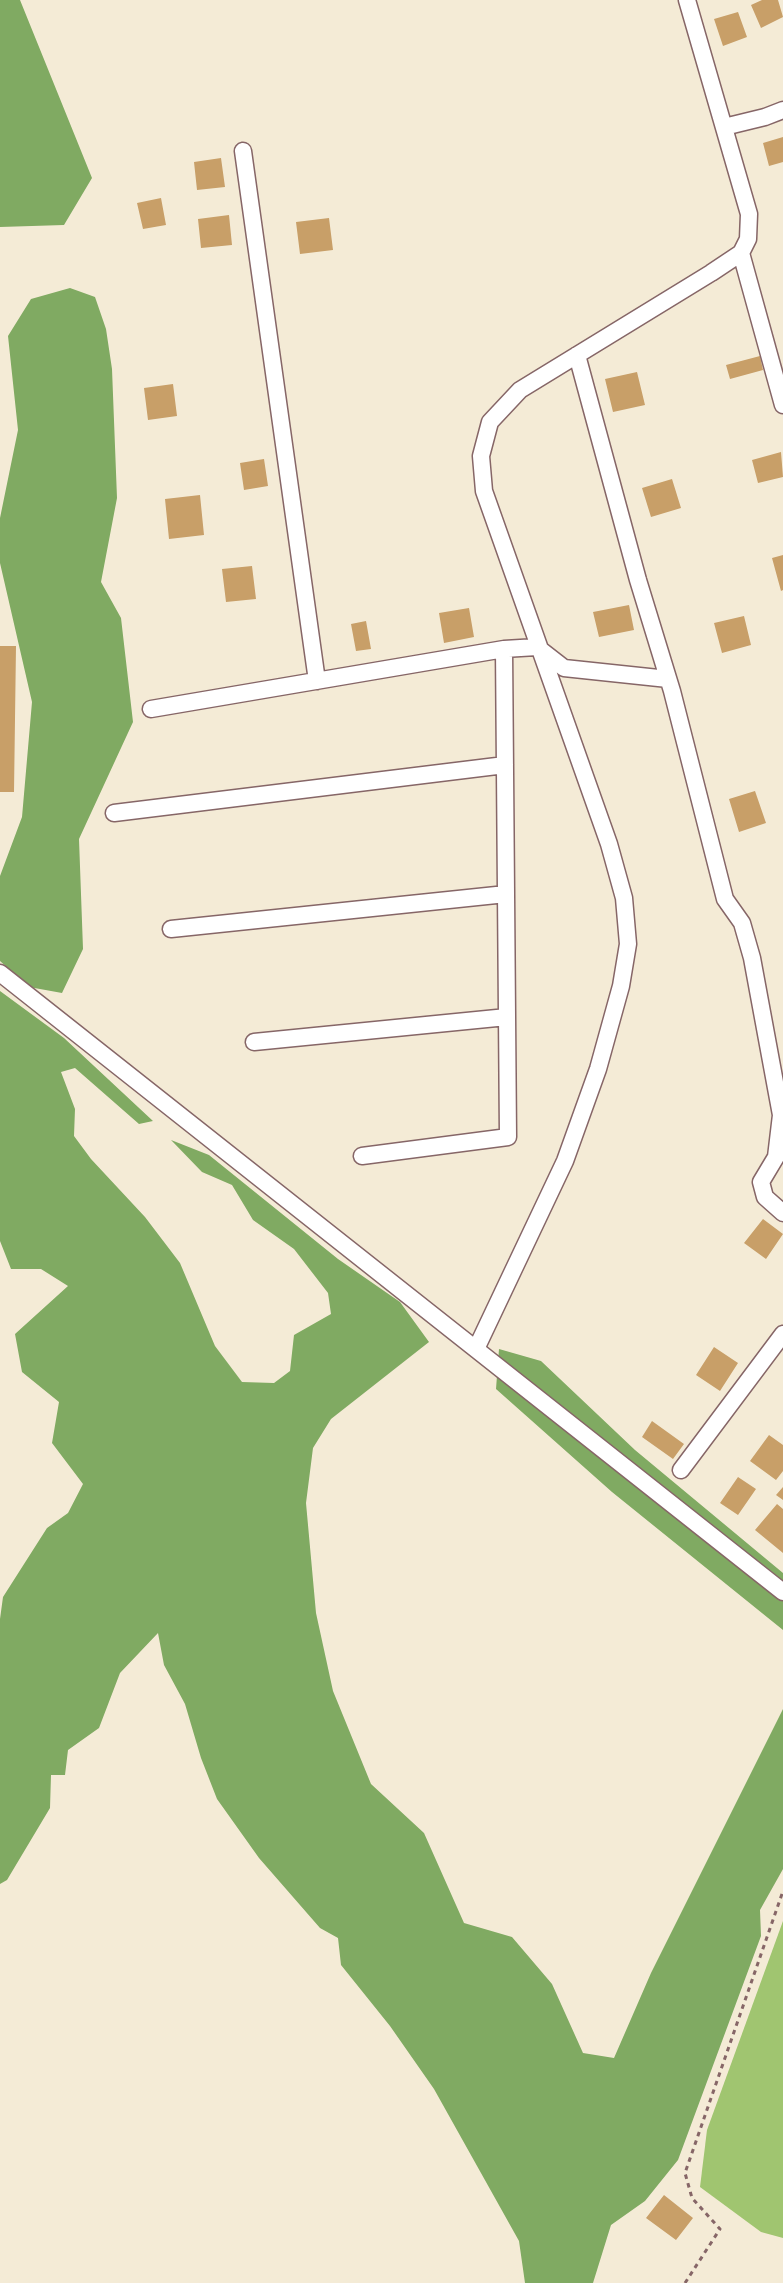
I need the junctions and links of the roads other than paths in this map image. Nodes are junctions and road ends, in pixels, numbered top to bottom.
1 (687, 0) edge
2 (783, 110) edge
3 (724, 127) junction
4 (243, 151) dead end
5 (741, 253) junction
6 (577, 355) junction
7 (783, 405) edge
8 (537, 647) junction
9 (504, 649) junction
10 (668, 679) junction
11 (317, 681) junction
12 (151, 709) dead end
13 (505, 765) junction
14 (114, 813) dead end
15 (506, 894) junction
16 (171, 929) dead end
17 (0, 973) edge
18 (507, 1017) junction
19 (254, 1042) dead end
20 (362, 1156) dead end
21 (783, 1213) edge
22 (783, 1334) edge
23 (476, 1350) junction
24 (681, 1470) dead end
25 (783, 1592) edge

1 - 3 street
2 - 3 street
3 - 5 street
4 - 11 street
5 - 6 street
5 - 7 street
6 - 8 street
6 - 10 street
8 - 9 street
8 - 10 street
8 - 23 street
9 - 11 street
9 - 13 street
10 - 21 street
11 - 12 street
13 - 14 street
13 - 15 street
15 - 16 street
15 - 18 street
17 - 23 street
18 - 19 street
18 - 20 street
22 - 24 street
23 - 25 street

